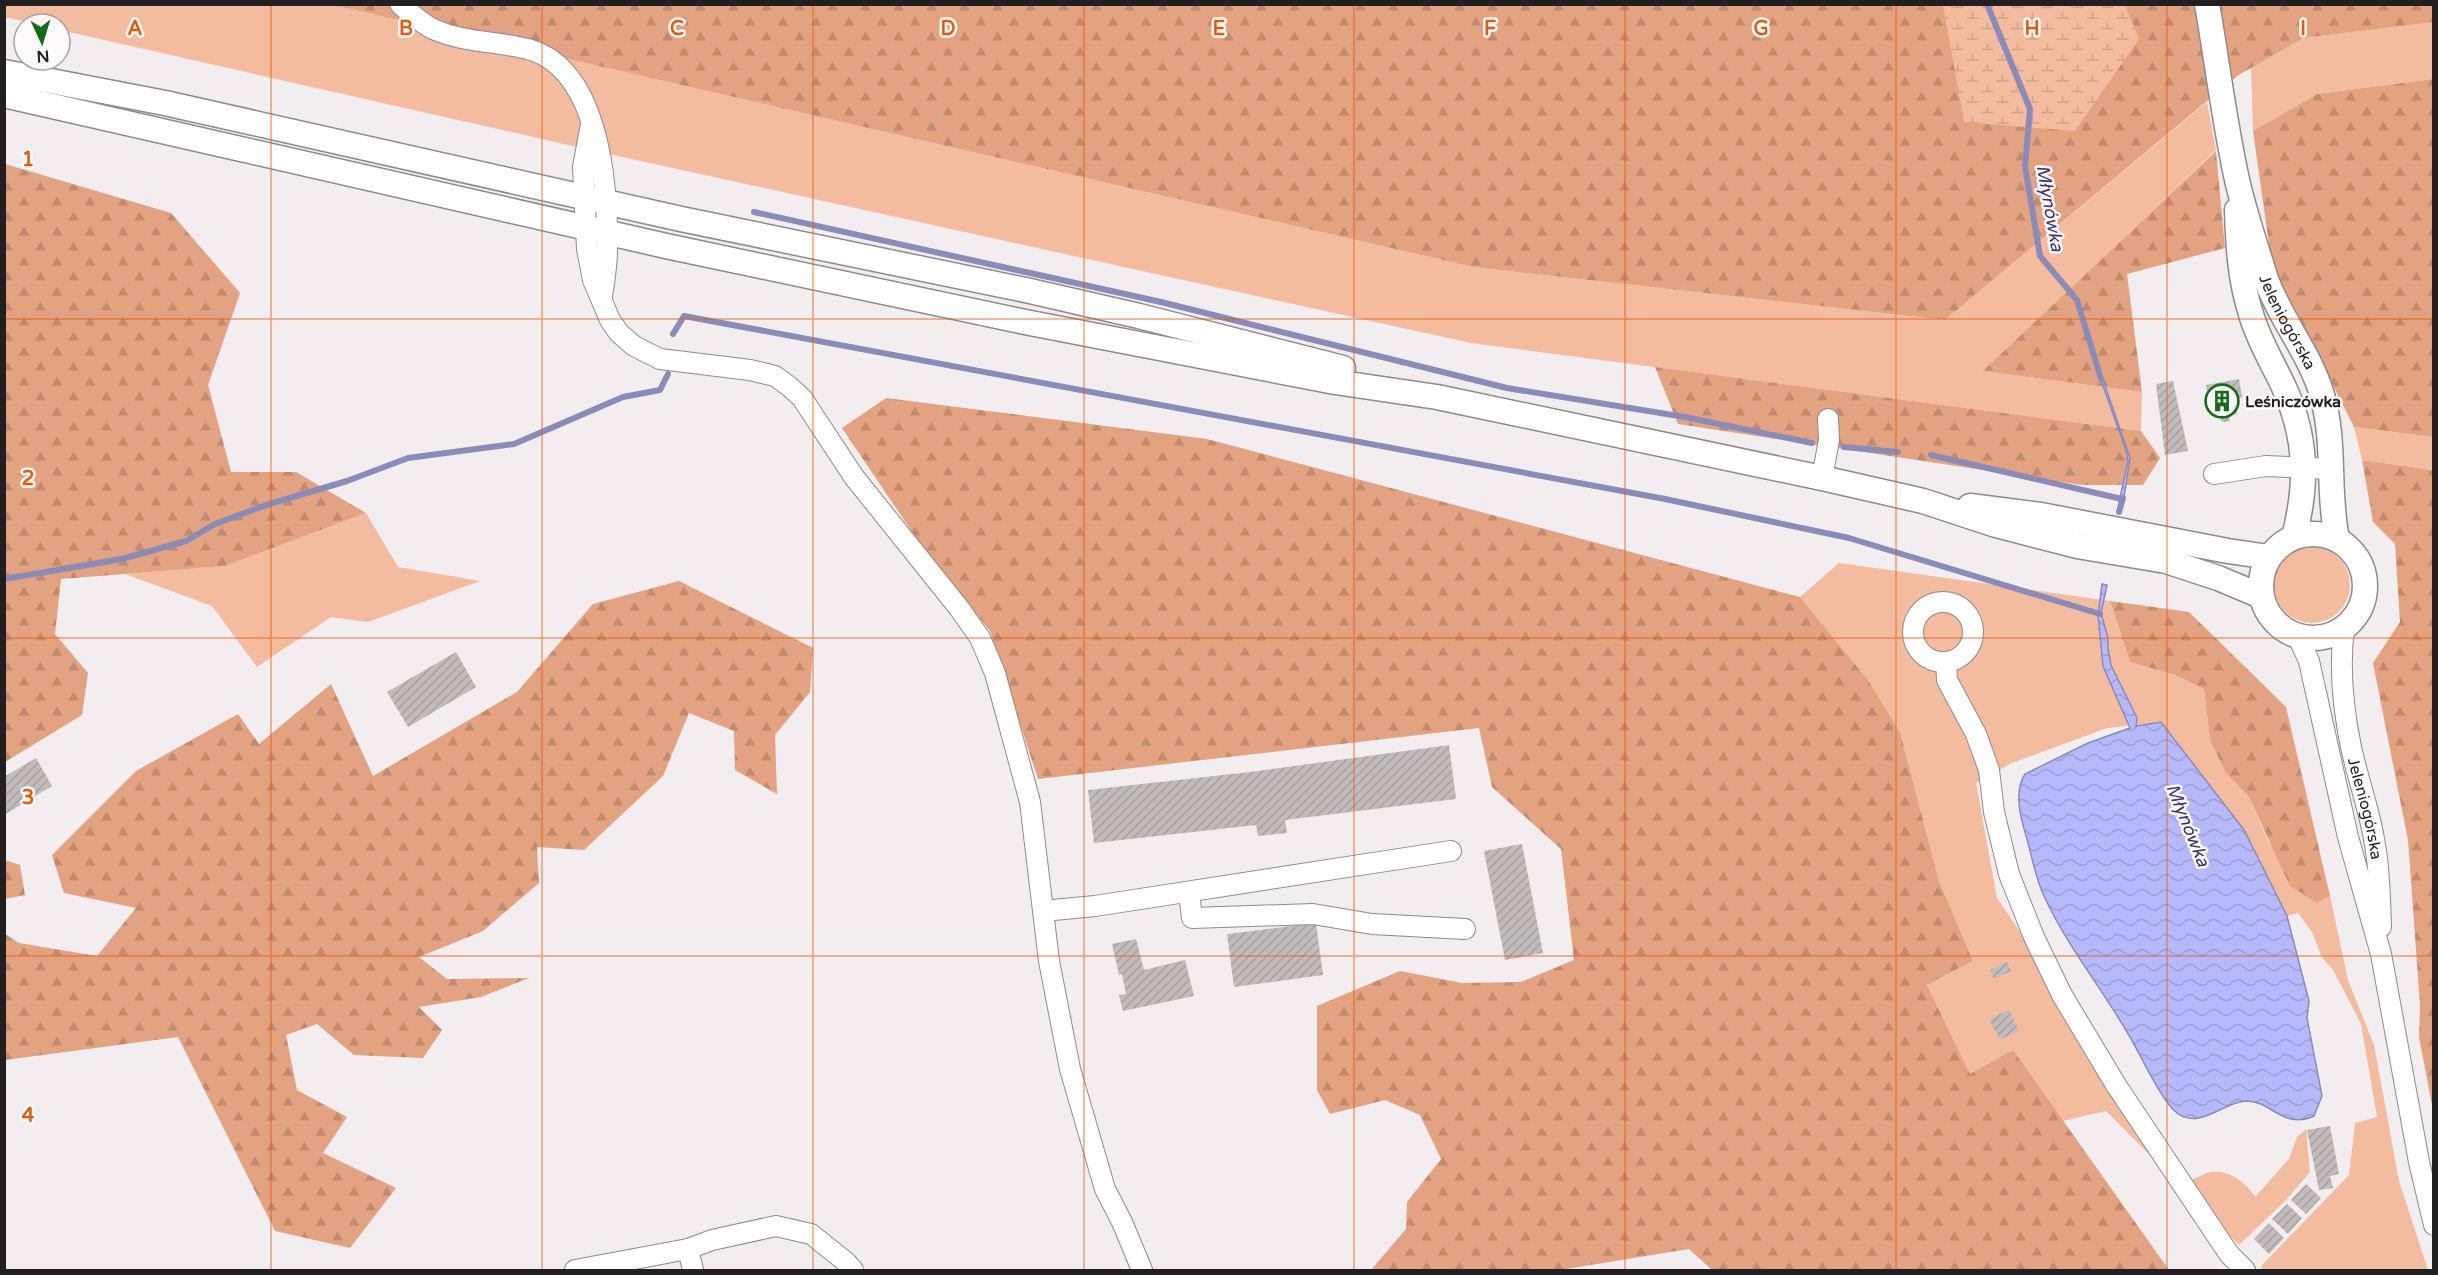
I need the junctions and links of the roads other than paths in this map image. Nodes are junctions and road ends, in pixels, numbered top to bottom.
1 (400, 4) edge
2 (2207, 4) edge
3 (4, 72) edge
4 (4, 95) edge
5 (2236, 177) junction
6 (594, 200) junction
7 (596, 230) junction
8 (1437, 397) junction
9 (1828, 419) dead end
10 (2303, 466) junction
11 (2332, 469) junction
12 (2214, 474) dead end
13 (1822, 478) junction
14 (1923, 501) junction
15 (2294, 537) junction
16 (2337, 539) junction
17 (2269, 557) junction
18 (2261, 596) junction
19 (2344, 628) junction
20 (2298, 637) junction
21 (1946, 662) dead end
22 (1451, 851) dead end
23 (1189, 892) junction
24 (1043, 911) junction
25 (1465, 929) dead end
26 (2381, 954) junction
27 (2433, 1225) edge
28 (688, 1249) junction
29 (575, 1270) edge
30 (693, 1270) edge
31 (853, 1270) edge
32 (1142, 1270) edge
33 (2245, 1270) edge

1 - 6 street
2 - 5 main road, Jeleniogórska
3 - 6 main road
4 - 7 main road
5 - 10 main road, Jeleniogórska
5 - 11 main road, Jeleniogórska
6 - 7 street
6 - 8 main road
7 - 8 main road
7 - 24 street
8 - 13 main road
9 - 13 street
10 - 11 street
10 - 12 street
10 - 15 main road, Jeleniogórska
11 - 16 main road, Jeleniogórska
13 - 14 main road
14 - 17 main road
14 - 18 main road
15 - 16 main road
15 - 17 main road
16 - 19 main road
17 - 18 main road
18 - 20 main road
19 - 20 main road
19 - 26 street, Jeleniogórska
20 - 26 street, Jeleniogórska
21 - 33 street
22 - 23 street
23 - 24 street
23 - 25 street
24 - 32 street
26 - 27 street, Jeleniogórska
28 - 29 street
28 - 30 street
28 - 31 street

